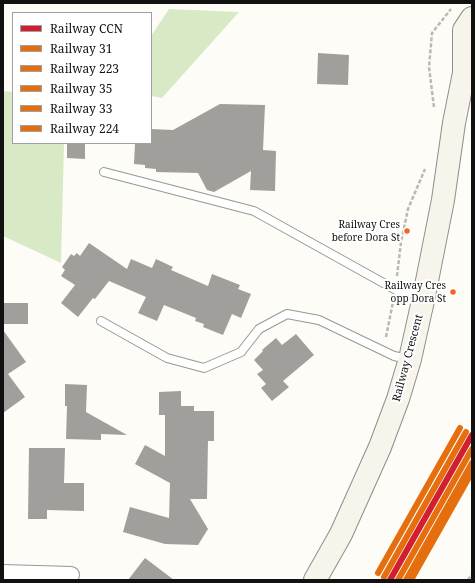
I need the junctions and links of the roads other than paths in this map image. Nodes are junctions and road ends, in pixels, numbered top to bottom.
1 (472, 18) edge
2 (468, 69) edge
3 (104, 172) dead end
4 (424, 296) junction
5 (101, 321) dead end
6 (410, 359) junction
7 (3, 573) edge
8 (71, 575) dead end
9 (315, 580) edge

1 - 2 main road, Railway Crescent
2 - 4 main road, Railway Crescent
3 - 4 lane
4 - 6 main road, Railway Crescent
5 - 6 lane
6 - 9 main road, Railway Crescent
7 - 8 street

